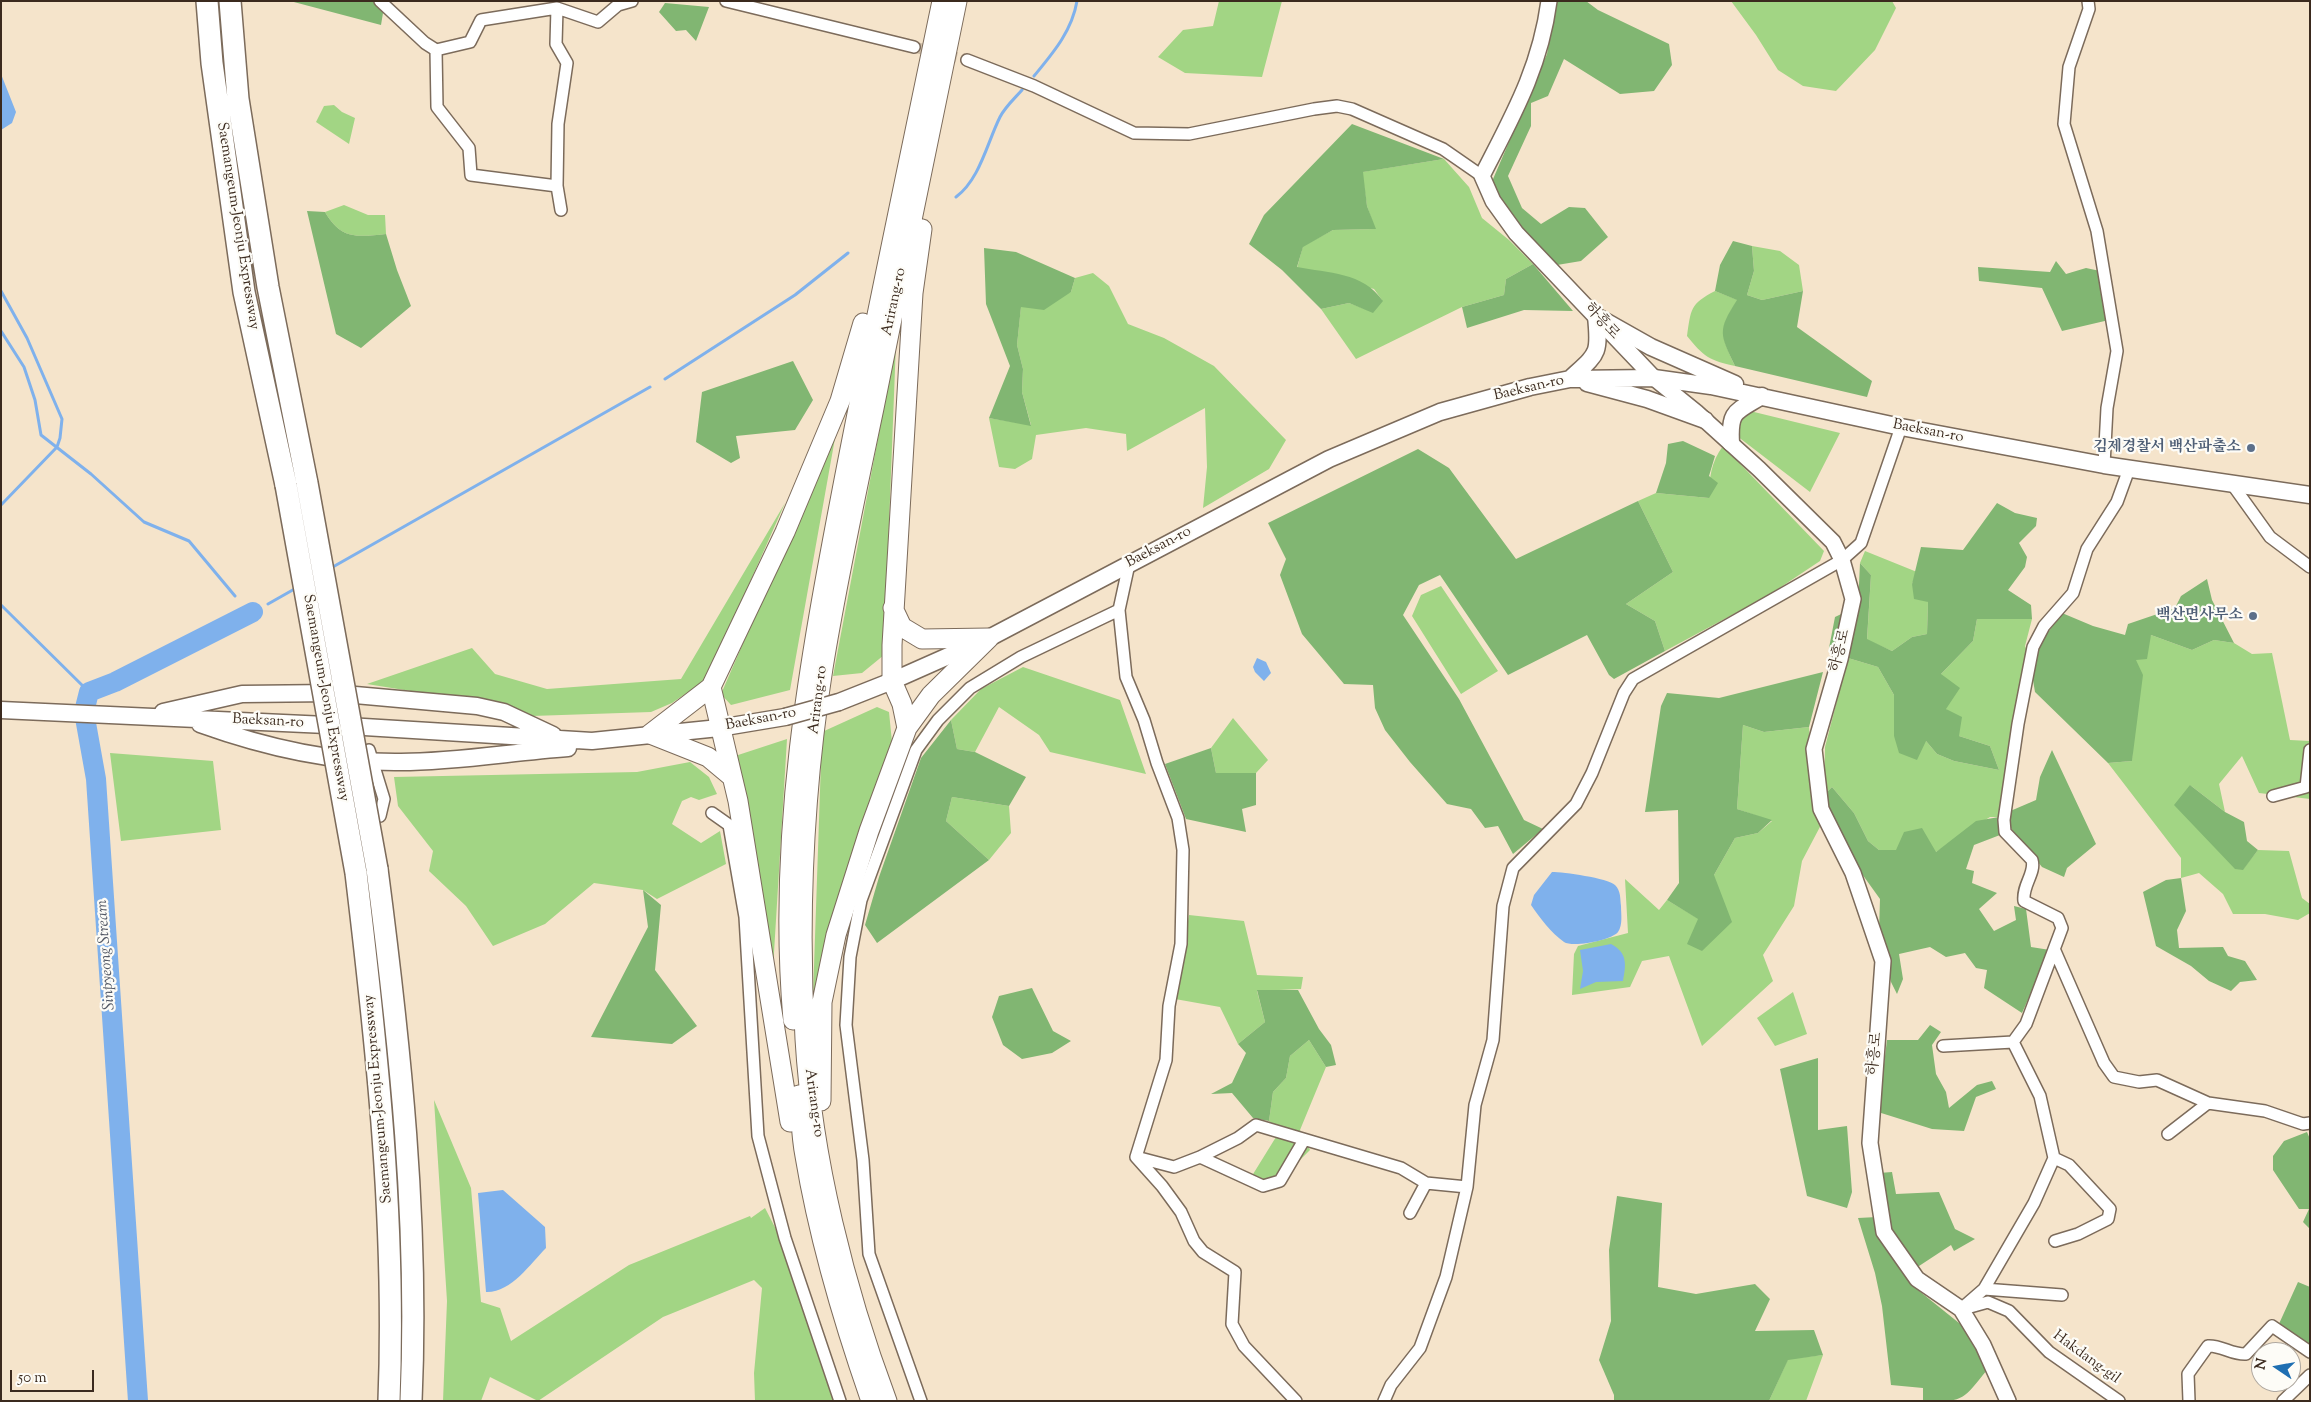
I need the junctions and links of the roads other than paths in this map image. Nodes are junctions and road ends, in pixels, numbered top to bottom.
1 (207, 1) edge
2 (230, 1) edge
3 (380, 1) edge
4 (632, 1) edge
5 (726, 1) edge
6 (942, 1) edge
7 (957, 1) edge
8 (1549, 1) edge
9 (2088, 1) edge
10 (771, 6) edge
11 (557, 8) junction
12 (914, 47) tunnel mouth
13 (436, 50) junction
14 (967, 60) tunnel mouth
15 (922, 170) junction
16 (1482, 176) junction
17 (557, 186) junction
18 (561, 210) dead end
19 (879, 300) junction
20 (1596, 316) junction
21 (1654, 378) junction
22 (1570, 379) junction
23 (1762, 396) junction
24 (1705, 420) junction
25 (1901, 427) junction
26 (1731, 443) junction
27 (2104, 465) junction
28 (2129, 469) junction
29 (2232, 484) junction
30 (2310, 495) edge
31 (1842, 560) junction
32 (1129, 564) junction
33 (2310, 567) edge
34 (893, 608) junction
35 (1120, 610) junction
36 (989, 638) junction
37 (892, 681) junction
38 (711, 687) junction
39 (1, 710) edge
40 (146, 717) junction
41 (184, 718) junction
42 (719, 728) junction
43 (907, 728) junction
44 (650, 734) junction
45 (562, 739) junction
46 (592, 741) junction
47 (2310, 750) edge
48 (371, 755) junction
49 (732, 777) junction
50 (2273, 796) dead end
51 (712, 813) dead end
52 (380, 816) dead end
53 (2055, 951) junction
54 (2013, 1042) junction
55 (1943, 1046) dead end
56 (2208, 1103) junction
57 (813, 1108) junction
58 (2310, 1123) edge
59 (2168, 1134) dead end
60 (1304, 1140) junction
61 (804, 1154) junction
62 (1136, 1157) junction
63 (1200, 1157) junction
64 (2054, 1158) junction
65 (1426, 1183) junction
66 (1468, 1187) junction
67 (1410, 1213) dead end
68 (2055, 1241) dead end
69 (1984, 1289) junction
70 (2062, 1295) dead end
71 (1961, 1309) junction
72 (2310, 1352) edge
73 (2310, 1375) edge
74 (389, 1401) edge
75 (411, 1401) edge
76 (840, 1401) edge
77 (871, 1401) edge
78 (887, 1401) edge
79 (921, 1401) edge
80 (1296, 1401) edge
81 (1384, 1401) edge
82 (2008, 1401) edge
83 (2119, 1401) edge
84 (2190, 1401) edge
85 (2283, 1401) edge

1 - 74 highway, Saemangeum-Jeonju Expressway, bridge
2 - 75 highway, Saemangeum-Jeonju Expressway, bridge
3 - 13 street
4 - 11 street
5 - 10 street
6 - 19 highway, Arirang-ro
7 - 15 highway, Arirang-ro
8 - 16 street
9 - 27 street
10 - 12 street
11 - 13 street
11 - 17 street
13 - 17 street
14 - 16 street
15 - 34 highway
15 - 57 highway, Arirang-ro
16 - 20 street, 하흥로
17 - 18 street
19 - 38 highway
19 - 61 highway, Arirang-ro
20 - 21 street, 하흥로
20 - 22 main road
20 - 23 main road
21 - 22 main road, Baeksan-ro
21 - 23 main road, Baeksan-ro
21 - 24 street, 하흥로
22 - 24 main road
22 - 32 main road, Baeksan-ro
23 - 25 main road, Baeksan-ro
23 - 26 main road
24 - 26 street, 하흥로
25 - 27 main road, Baeksan-ro
25 - 31 street
26 - 31 street, 하흥로
27 - 28 main road, Baeksan-ro
28 - 29 main road, Baeksan-ro
28 - 53 street
29 - 30 main road, Baeksan-ro
29 - 33 street
31 - 66 street
31 - 71 street, 하흥로
32 - 35 street
32 - 36 main road, Baeksan-ro
34 - 36 highway
34 - 37 highway
35 - 62 street
35 - 79 street
36 - 37 main road, Baeksan-ro
36 - 43 highway
37 - 42 main road, Baeksan-ro, bridge
37 - 43 highway
38 - 42 highway
38 - 44 highway
39 - 40 main road, Baeksan-ro
40 - 41 main road, Baeksan-ro
40 - 45 main road
41 - 45 main road, Baeksan-ro
41 - 48 main road
42 - 44 main road, Baeksan-ro
42 - 49 highway
43 - 57 highway
44 - 46 main road, Baeksan-ro
44 - 49 highway
45 - 46 main road, Baeksan-ro
46 - 48 main road
47 - 50 street
48 - 52 street
49 - 61 highway
51 - 76 street
53 - 54 street
53 - 56 street
54 - 55 street
54 - 64 street
56 - 58 street
56 - 59 street
57 - 78 highway, Arirang-ro
60 - 63 street
60 - 63 street
60 - 65 street
61 - 77 highway, Arirang-ro
62 - 63 street
62 - 80 street
64 - 68 street
64 - 69 street
65 - 66 street
65 - 67 street
66 - 81 street
69 - 70 street
69 - 71 street
71 - 82 street, 하흥로
71 - 83 street, Hakdang-gil
72 - 84 street
73 - 85 street

